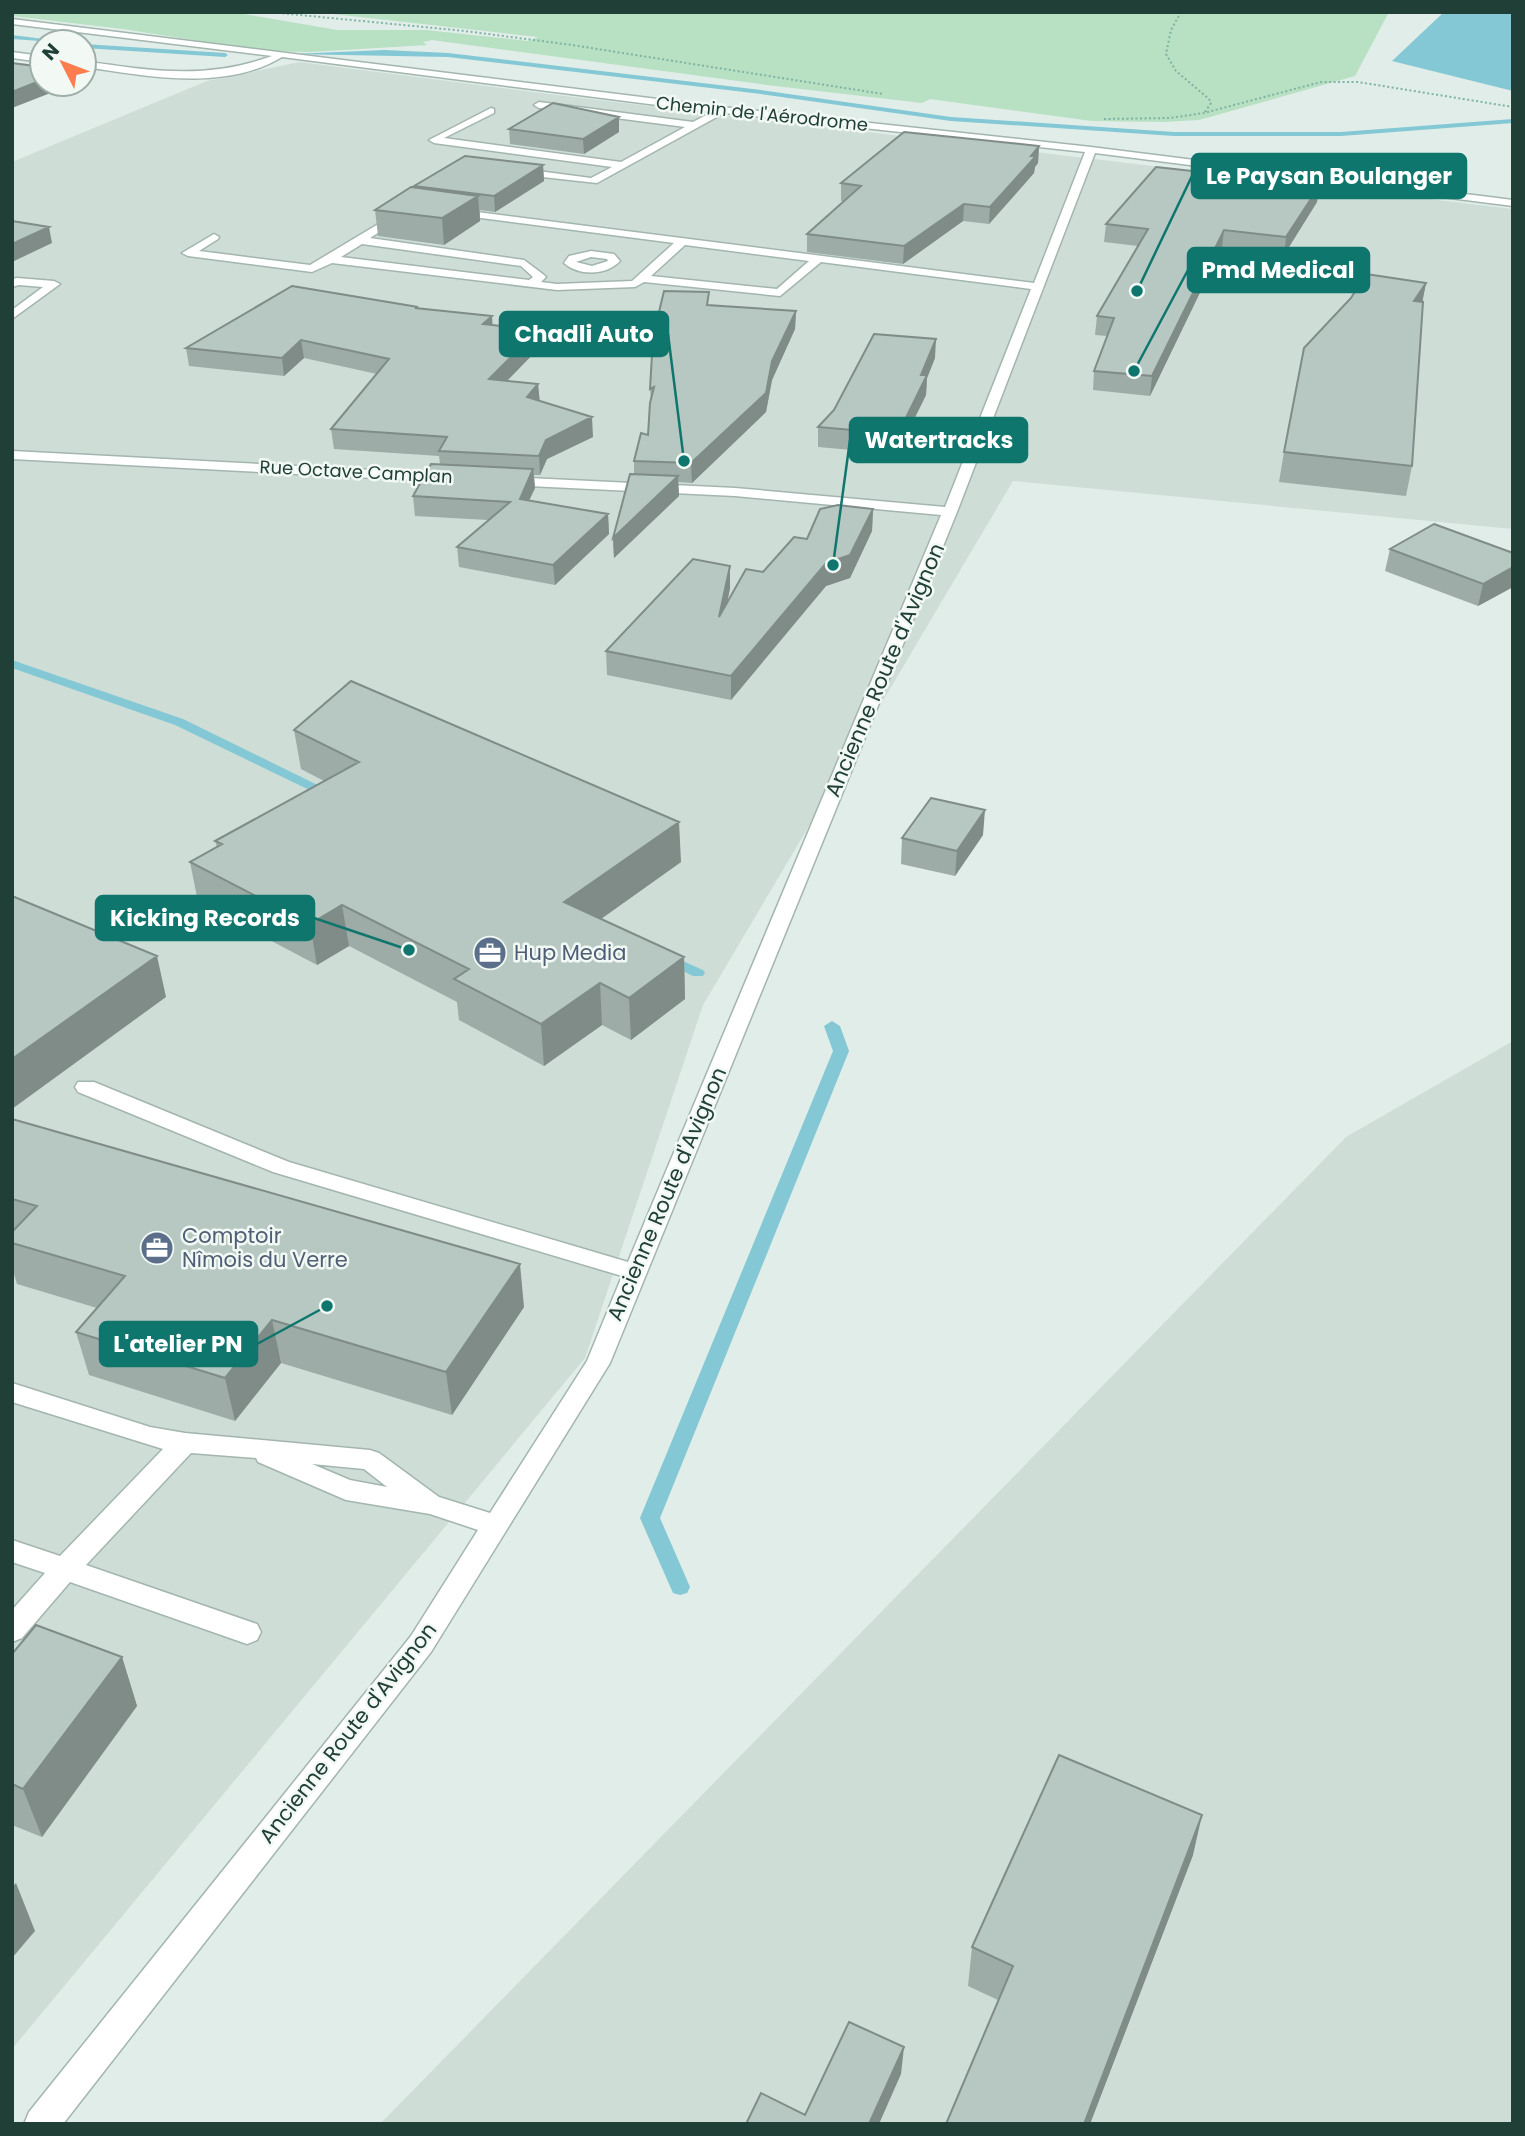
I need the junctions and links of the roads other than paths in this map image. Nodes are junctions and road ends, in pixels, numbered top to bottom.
1 (12, 21) edge
2 (280, 56) junction
3 (98, 66) edge
4 (539, 105) dead end
5 (722, 110) junction
6 (491, 111) dead end
7 (695, 125) junction
8 (1091, 150) junction
9 (623, 164) junction
10 (501, 170) edge
11 (1513, 203) edge
12 (411, 207) edge
13 (438, 210) edge
14 (214, 237) dead end
15 (360, 240) junction
16 (682, 242) junction
17 (330, 259) junction
18 (818, 259) junction
19 (631, 271) junction
20 (12, 284) edge
21 (531, 284) junction
22 (1039, 287) junction
23 (12, 316) edge
24 (12, 455) edge
25 (462, 478) edge
26 (490, 480) edge
27 (950, 512) junction
28 (86, 1087) dead end
29 (635, 1272) junction
30 (12, 1392) edge
31 (184, 1443) junction
32 (495, 1525) junction
33 (12, 1551) edge
34 (65, 1569) junction
35 (12, 1630) edge
36 (247, 1632) dead end
37 (41, 2124) edge

1 - 2 street, Chemin de l'Aérodrome
2 - 3 street
2 - 5 street, Chemin de l'Aérodrome
4 - 7 street
5 - 7 street
5 - 8 street, Chemin de l'Aérodrome
6 - 9 street
7 - 9 street
8 - 11 street, Chemin de l'Aérodrome
8 - 22 street, Ancienne Route d'Avignon
9 - 10 street
12 - 15 street
13 - 16 street
14 - 17 street
15 - 17 street
15 - 21 street
16 - 18 street
16 - 19 street
17 - 21 street
18 - 19 street
18 - 22 street
19 - 21 street
20 - 23 street
22 - 27 street, Ancienne Route d'Avignon
24 - 25 street, Rue Octave Camplan
26 - 27 street
27 - 29 street, Ancienne Route d'Avignon
28 - 29 street
29 - 32 street, Ancienne Route d'Avignon
30 - 31 street
31 - 32 street
31 - 34 street
32 - 37 street, Ancienne Route d'Avignon
33 - 34 street
34 - 35 street
34 - 36 street

